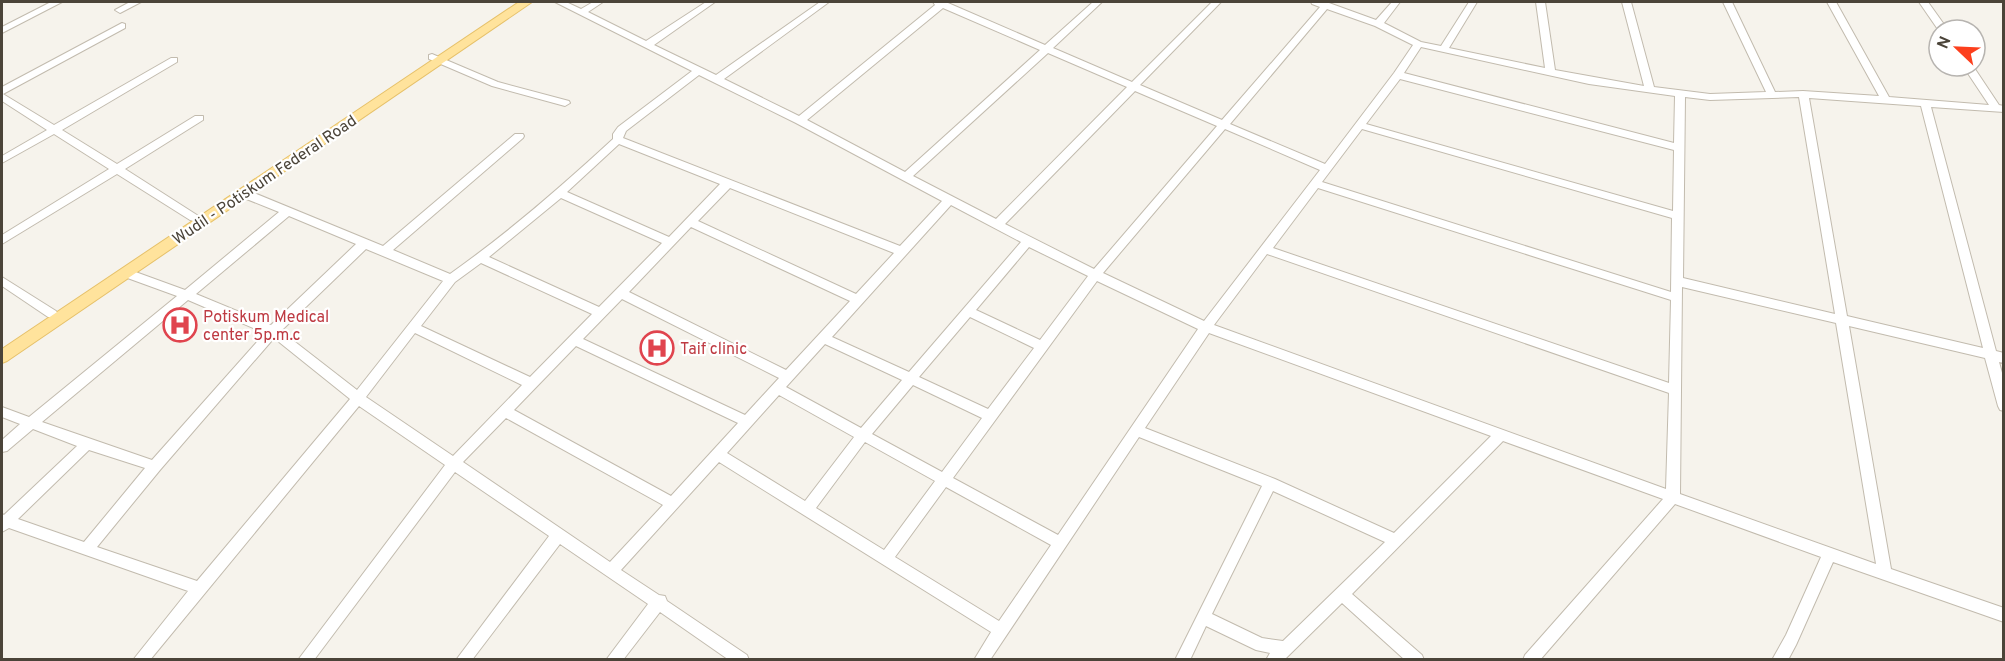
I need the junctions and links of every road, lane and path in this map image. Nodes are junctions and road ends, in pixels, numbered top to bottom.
1 (57, 2) edge
2 (136, 2) edge
3 (515, 2) edge
4 (526, 2) edge
5 (560, 2) edge
6 (599, 2) edge
7 (711, 2) edge
8 (825, 2) edge
9 (941, 2) edge
10 (1098, 2) edge
11 (1217, 2) edge
12 (1315, 2) edge
13 (1395, 2) edge
14 (1473, 2) edge
15 (1541, 2) edge
16 (1627, 2) edge
17 (1728, 2) edge
18 (1832, 2) edge
19 (1924, 2) edge
20 (1326, 5) junction
21 (120, 10) dead end
22 (582, 12) junction
23 (1935, 18) edge
24 (1378, 24) junction
25 (122, 26) dead end
26 (2, 30) edge
27 (1418, 44) junction
28 (647, 45) junction
29 (1046, 49) junction
30 (1443, 50) junction
31 (435, 59) junction
32 (174, 60) dead end
33 (698, 70) junction
34 (1550, 72) junction
35 (1398, 75) junction
36 (1977, 78) edge
37 (716, 80) junction
38 (1135, 85) junction
39 (1650, 90) junction
40 (2, 92) edge
41 (1803, 94) junction
42 (1680, 95) junction
43 (1772, 95) junction
44 (2, 97) edge
45 (1886, 100) junction
46 (565, 103) dead end
47 (1925, 103) junction
48 (2000, 108) edge
49 (199, 118) dead end
50 (800, 121) junction
51 (1224, 124) junction
52 (1359, 125) junction
53 (55, 130) junction
54 (519, 136) dead end
55 (618, 140) junction
56 (1679, 148) junction
57 (2, 160) edge
58 (116, 168) junction
59 (1325, 168) junction
60 (906, 177) junction
61 (728, 183) junction
62 (1314, 183) junction
63 (243, 193) junction
64 (560, 193) junction
65 (949, 200) junction
66 (287, 212) junction
67 (1678, 216) junction
68 (195, 217) junction
69 (690, 222) junction
70 (997, 225) junction
71 (2, 240) edge
72 (1028, 241) junction
73 (670, 242) junction
74 (365, 243) junction
75 (1264, 249) junction
76 (385, 251) junction
77 (902, 251) junction
78 (482, 259) junction
79 (126, 273) junction
80 (1095, 275) junction
81 (451, 279) junction
82 (2, 280) edge
83 (1677, 280) junction
84 (621, 292) junction
85 (187, 295) junction
86 (1677, 298) junction
87 (858, 300) junction
88 (968, 311) junction
89 (600, 313) junction
90 (51, 314) junction
91 (1843, 321) junction
92 (413, 327) junction
93 (1206, 327) junction
94 (273, 331) junction
95 (823, 338) junction
96 (575, 340) junction
97 (1042, 346) junction
98 (2, 348) edge
99 (1990, 355) junction
100 (2, 357) edge
101 (2004, 358) edge
102 (788, 377) junction
103 (912, 378) junction
104 (532, 384) junction
105 (777, 388) junction
106 (1675, 390) junction
107 (358, 398) junction
108 (2004, 406) edge
109 (505, 411) junction
110 (2, 412) edge
111 (990, 416) junction
112 (30, 422) junction
113 (747, 422) junction
114 (1137, 431) junction
115 (863, 435) junction
116 (1501, 435) junction
117 (87, 444) junction
118 (2, 447) edge
119 (717, 454) junction
120 (454, 463) junction
121 (155, 466) junction
122 (942, 479) junction
123 (1270, 483) junction
124 (1673, 497) junction
125 (672, 503) junction
126 (806, 510) junction
127 (3, 523) edge
128 (559, 534) junction
129 (1396, 540) junction
130 (1060, 543) junction
131 (86, 550) junction
132 (1830, 554) junction
133 (885, 559) junction
134 (612, 570) junction
135 (1885, 574) junction
136 (199, 588) junction
137 (1342, 594) junction
138 (660, 601) junction
139 (2004, 615) edge
140 (1203, 617) junction
141 (1001, 630) junction
142 (1284, 648) junction
143 (140, 660) edge
144 (305, 660) edge
145 (463, 660) edge
146 (613, 660) edge
147 (742, 660) edge
148 (981, 660) edge
149 (1182, 660) edge
150 (1273, 660) edge
151 (1417, 660) edge
152 (1530, 660) edge
153 (1779, 660) edge

1 - 26 street
2 - 21 street
3 - 31 main road, Wudil - Potiskum Federal Road
4 - 31 main road, Wudil - Potiskum Federal Road
5 - 22 street
6 - 22 street
7 - 28 street
8 - 37 street
9 - 29 street
9 - 50 street
10 - 29 street
11 - 38 street
12 - 20 street
13 - 24 street
14 - 30 street
15 - 34 street
16 - 39 street
17 - 43 street
18 - 45 street
19 - 23 street
20 - 24 street
20 - 51 street
22 - 28 street
24 - 27 street
25 - 40 street
27 - 30 street
27 - 35 street
28 - 33 street
29 - 38 street
29 - 60 street
30 - 34 street
31 - 46 street
31 - 63 main road, Wudil - Potiskum Federal Road
31 - 68 main road, Wudil - Potiskum Federal Road
32 - 53 street
33 - 37 street
33 - 55 street
34 - 39 street
35 - 52 street
35 - 56 street
36 - 48 street
37 - 50 street
38 - 51 street
38 - 70 street
39 - 42 street
41 - 43 street
41 - 45 street
41 - 91 street
42 - 43 street
42 - 56 street
44 - 53 street
45 - 47 street
47 - 48 street
47 - 99 street
49 - 58 street
50 - 60 street
51 - 59 street
51 - 80 street
52 - 59 street
52 - 67 street
53 - 57 street
53 - 58 street
54 - 76 street
55 - 61 street
55 - 64 street
56 - 67 street
58 - 68 street
58 - 71 street
59 - 62 street
60 - 65 street
61 - 69 street
61 - 77 street
62 - 75 street
62 - 86 street
63 - 66 street
63 - 79 main road, Wudil - Potiskum Federal Road
64 - 73 street
64 - 78 street
65 - 70 street
65 - 77 street
66 - 74 street
66 - 85 street
67 - 83 street
68 - 90 main road, Wudil - Potiskum Federal Road
69 - 73 street
69 - 87 street
70 - 72 street
72 - 80 street
72 - 88 street
73 - 84 street
74 - 76 street
74 - 94 street
75 - 93 street
75 - 106 street
76 - 81 street
77 - 87 street
78 - 81 street
78 - 89 street
79 - 85 street
79 - 100 main road, Wudil - Potiskum Federal Road
80 - 93 street
80 - 97 street
81 - 92 street
82 - 90 street
83 - 86 street
83 - 91 street
84 - 89 street
84 - 102 street
85 - 94 street
85 - 112 street
86 - 106 street
87 - 95 street
88 - 97 street
88 - 103 street
89 - 96 street
90 - 98 main road, Wudil - Potiskum Federal Road
91 - 99 street
91 - 135 street
92 - 104 street
92 - 107 street
93 - 114 street
93 - 116 street
94 - 107 street
94 - 121 street
95 - 102 street
95 - 103 street
96 - 104 street
96 - 113 street
97 - 111 street
99 - 101 street
99 - 108 street
102 - 105 street
103 - 111 street
103 - 115 street
104 - 109 street
105 - 113 street
105 - 115 street
106 - 124 street
107 - 120 street
107 - 136 street
109 - 120 street
109 - 125 street
110 - 112 street
111 - 122 street
112 - 117 street
112 - 118 street
113 - 119 street
114 - 123 street
114 - 130 street
115 - 122 street
115 - 126 street
116 - 124 street
116 - 129 street
117 - 121 street
117 - 127 street
119 - 125 street
119 - 126 street
120 - 128 street
120 - 144 street
121 - 131 street
122 - 130 street
122 - 133 street
123 - 129 street
123 - 140 street
124 - 132 street
124 - 152 street
125 - 134 street
126 - 133 street
127 - 131 street
128 - 134 street
128 - 145 street
129 - 137 street
130 - 141 street
131 - 136 street
132 - 135 street
132 - 153 street
133 - 141 street
134 - 138 street
135 - 139 street
136 - 143 street
137 - 142 street
137 - 151 street
138 - 146 street
138 - 147 street
140 - 142 street
140 - 149 street
141 - 148 street
142 - 150 street

